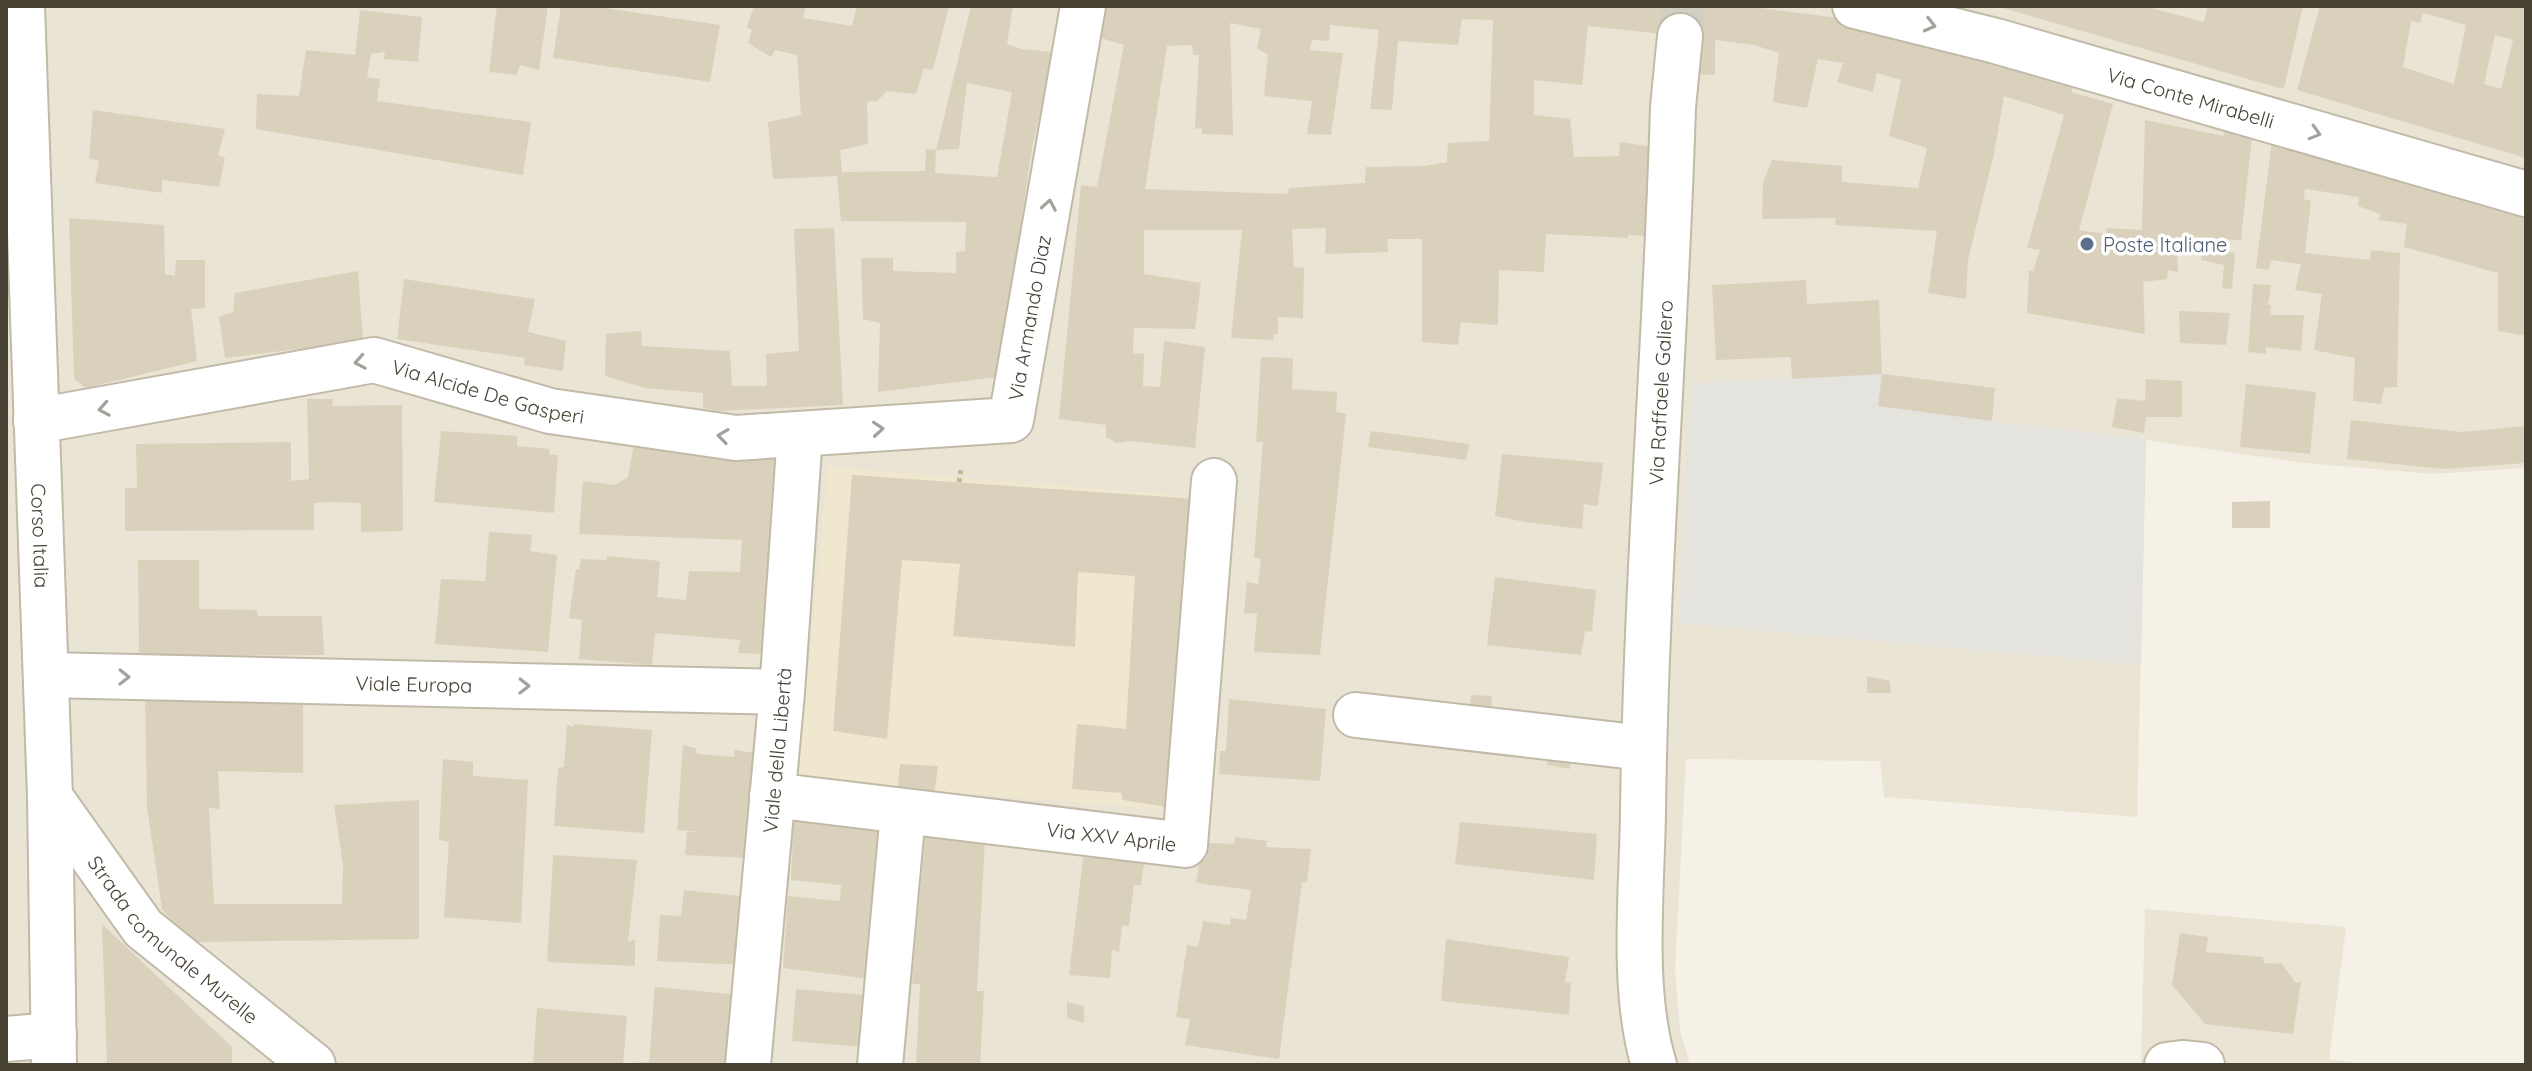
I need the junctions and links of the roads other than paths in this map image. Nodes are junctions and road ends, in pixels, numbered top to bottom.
1 (22, 6) edge
2 (1083, 6) edge
3 (1855, 6) edge
4 (1680, 36) tunnel mouth
5 (2526, 194) edge
6 (36, 421) junction
7 (800, 434) junction
8 (1214, 481) dead end
9 (46, 675) junction
10 (782, 692) junction
11 (1356, 715) dead end
12 (1644, 748) junction
13 (772, 795) junction
14 (50, 797) junction
15 (903, 813) junction
16 (6, 1039) edge
17 (54, 1050) edge
18 (313, 1065) edge
19 (748, 1065) edge
20 (880, 1065) edge
21 (1654, 1065) edge
22 (2167, 1065) edge
23 (2202, 1065) edge

1 - 6 street, Corso Italia
7 -> 2 street, Via Armando Diaz
3 -> 5 street, Via Conte Mirabelli
4 - 12 street, Via Raffaele Galiero
7 -> 6 street, Via Alcide De Gasperi
6 - 9 street, Corso Italia
7 - 10 street, Viale della Libertà
8 - 15 street, Via XXV Aprile
9 -> 10 street, Viale Europa
9 - 14 street, Corso Italia
10 - 13 street, Viale della Libertà
11 - 12 street
12 - 21 street, Via Raffaele Galiero
13 - 15 street, Via XXV Aprile
13 - 19 street, Viale della Libertà
14 - 17 street, Corso Italia
14 - 18 street, Strada comunale Murelle
15 - 20 street
16 - 17 street
22 - 23 street

